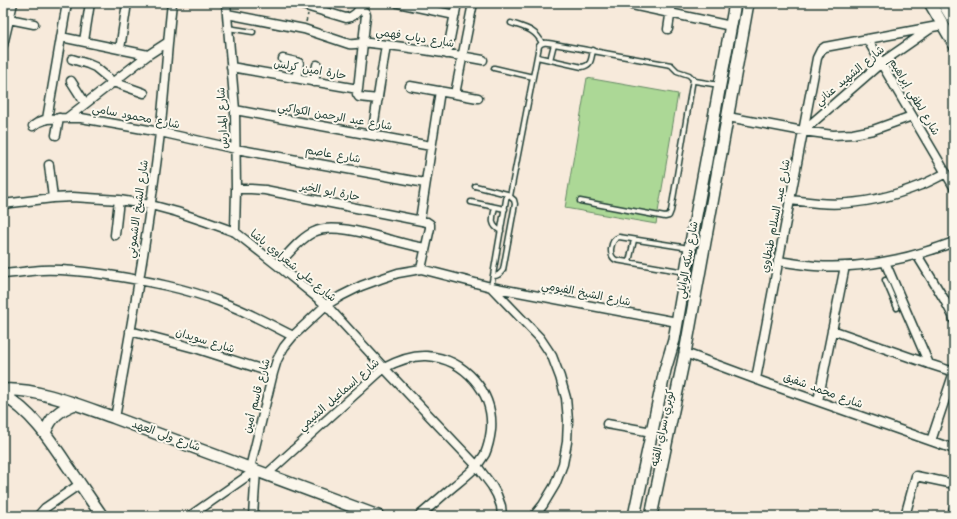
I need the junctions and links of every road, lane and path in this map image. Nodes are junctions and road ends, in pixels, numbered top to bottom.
1 (12, 3) edge
2 (67, 3) edge
3 (90, 3) edge
4 (127, 3) edge
5 (172, 3) edge
6 (226, 3) edge
7 (297, 3) edge
8 (398, 3) edge
9 (457, 3) edge
10 (473, 3) edge
11 (672, 3) edge
12 (735, 3) edge
13 (748, 3) edge
14 (930, 3) edge
15 (943, 3) edge
16 (410, 4) edge
17 (632, 5) dead end
18 (428, 6) edge
19 (309, 7) junction
20 (358, 9) edge
21 (670, 13) junction
22 (227, 14) junction
23 (455, 15) junction
24 (9, 19) junction
25 (954, 21) edge
26 (511, 23) dead end
27 (34, 24) dead end
28 (731, 26) junction
29 (938, 26) junction
30 (453, 27) junction
31 (228, 28) junction
32 (304, 29) junction
33 (468, 29) junction
34 (668, 29) dead end
35 (253, 32) dead end
36 (61, 36) junction
37 (867, 39) junction
38 (3, 40) edge
39 (84, 42) junction
40 (168, 42) junction
41 (364, 42) junction
42 (542, 43) junction
43 (554, 44) junction
44 (954, 44) edge
45 (386, 45) junction
46 (120, 49) junction
47 (593, 50) junction
48 (447, 54) junction
49 (148, 55) junction
50 (462, 57) junction
51 (537, 57) junction
52 (817, 58) joint
53 (72, 59) dead end
54 (283, 59) dead end
55 (483, 60) dead end
56 (550, 60) junction
57 (881, 63) junction
58 (317, 65) dead end
59 (231, 67) junction
60 (494, 68) dead end
61 (533, 77) junction
62 (296, 78) junction
63 (693, 79) junction
64 (71, 81) dead end
65 (113, 82) junction
66 (314, 82) junction
67 (720, 85) junction
68 (410, 86) dead end
69 (358, 89) junction
70 (440, 91) junction
71 (144, 93) dead end
72 (455, 94) junction
73 (478, 98) dead end
74 (378, 99) junction
75 (86, 103) junction
76 (235, 110) junction
77 (912, 116) junction
78 (728, 117) junction
79 (63, 118) junction
80 (47, 120) junction
81 (33, 126) dead end
82 (803, 131) junction
83 (160, 132) junction
84 (56, 135) dead end
85 (372, 135) junction
86 (432, 146) junction
87 (236, 149) junction
88 (49, 165) dead end
89 (946, 173) junction
90 (425, 183) junction
91 (475, 186) dead end
92 (954, 187) edge
93 (236, 189) junction
94 (508, 195) junction
95 (53, 198) junction
96 (119, 200) junction
97 (790, 200) junction
98 (580, 201) dead end
99 (471, 202) dead end
100 (3, 204) edge
101 (151, 205) junction
102 (495, 207) junction
103 (505, 209) junction
104 (420, 220) junction
105 (501, 230) junction
106 (235, 232) junction
107 (115, 235) dead end
108 (634, 240) junction
109 (954, 242) edge
110 (425, 248) junction
111 (690, 248) junction
112 (918, 255) junction
113 (778, 261) junction
114 (629, 262) junction
115 (885, 262) junction
116 (278, 265) junction
117 (846, 266) junction
118 (421, 269) junction
119 (685, 272) junction
120 (3, 274) edge
121 (493, 276) junction
122 (139, 280) junction
123 (885, 280) dead end
124 (891, 285) junction
125 (491, 286) junction
126 (326, 305) junction
127 (897, 308) dead end
128 (954, 320) edge
129 (677, 322) junction
130 (832, 330) junction
131 (130, 331) junction
132 (293, 336) junction
133 (674, 340) junction
134 (685, 353) junction
135 (929, 364) junction
136 (384, 368) junction
137 (954, 372) edge
138 (273, 373) junction
139 (756, 379) junction
140 (3, 390) edge
141 (3, 395) edge
142 (818, 401) junction
143 (75, 404) junction
144 (115, 418) junction
145 (607, 424) dead end
146 (652, 432) junction
147 (45, 433) junction
148 (931, 441) junction
149 (954, 449) edge
150 (477, 466) junction
151 (253, 469) junction
152 (267, 474) junction
153 (80, 484) junction
154 (954, 484) edge
155 (204, 506) junction
156 (954, 508) edge
157 (38, 516) edge
158 (102, 516) edge
159 (190, 516) edge
160 (204, 516) edge
161 (253, 516) edge
162 (378, 516) edge
163 (419, 516) edge
164 (502, 516) edge
165 (534, 516) edge
166 (634, 516) edge
167 (644, 516) edge
168 (652, 516) edge
169 (907, 516) edge
170 (952, 516) edge

1 - 24 street
2 - 36 street
3 - 39 street
4 - 46 street
5 - 40 street, شارع الشيخ الاشموني
6 - 22 street, شارع المدارس
7 - 19 street
8 - 16 street
9 - 23 street
10 - 33 street
11 - 21 street
12 - 28 main road, شارع سكه الوايلي
13 - 78 main road, شارع سكه الوايلي
14 - 29 main road
15 - 25 main road
16 - 18 street
17 - 21 street
18 - 23 street
19 - 20 street
19 - 32 path
20 - 41 street
21 - 28 street
21 - 34 street
22 - 31 street, شارع المدارس
22 - 32 street, شارع دياب فهمي
23 - 30 street
24 - 27 street
24 - 38 street
26 - 42 lane
28 - 67 main road, شارع سكه الوايلي
29 - 37 street, شارع الشهيد عناني
29 - 44 main road
29 - 57 street, شارع الشهيد عناني
30 - 33 street
30 - 48 street
31 - 35 lane
31 - 59 street, شارع المدارس
32 - 41 street, شارع دياب فهمي
33 - 50 street
36 - 39 street
36 - 80 street
37 - 52 street, شارع الشهيد عناني
37 - 57 street, شارع لطفي إبراهيم
39 - 46 street
40 - 49 street
40 - 83 street, شارع الشيخ الاشموني
41 - 45 street, شارع دياب فهمي
41 - 69 street
42 - 43 lane
42 - 51 lane
43 - 47 lane
43 - 56 lane
45 - 48 street, شارع دياب فهمي
45 - 74 street
46 - 49 street
47 - 56 lane
47 - 63 lane
48 - 50 street, شارع دياب فهمي
49 - 65 street
50 - 55 street, شارع دياب فهمي
50 - 72 street
51 - 56 lane
51 - 61 lane
52 - 82 street, شارع عبد السلام طنطاوي
53 - 65 street
54 - 62 street
57 - 77 street, شارع لطفي إبراهيم
57 - 82 street, شارع الشهيد عناني
58 - 66 street
59 - 62 street, حارة امين كرلس
59 - 76 street, شارع المدارس
60 - 61 lane
61 - 94 lane
62 - 66 street, حارة امين كرلس
63 - 67 lane
63 - 98 lane
64 - 75 street
65 - 71 street
65 - 75 street
66 - 69 street, حارة امين كرلس
67 - 111 main road, شارع سكه الوايلي
68 - 70 street
69 - 74 street, حارة امين كرلس
70 - 72 street
70 - 86 street
72 - 73 street
74 - 85 street
75 - 79 street
76 - 85 street, شارع عبد الرحمن الكواكبي
76 - 87 street, شارع المدارس
77 - 82 street
77 - 89 street, شارع لطفي إبراهيم
78 - 82 street
78 - 134 main road, شارع سكه الوايلي
79 - 80 street, شارع محمود سامي
79 - 83 street, شارع محمود سامي
79 - 84 street
80 - 81 street, شارع محمود سامي
82 - 97 street, شارع عبد السلام طنطاوي
83 - 87 street, شارع محمود سامي
83 - 101 street, شارع الشيخ الاشموني
85 - 86 street, شارع عبد الرحمن الكواكبي
86 - 90 street
87 - 90 street, شارع عاصم
87 - 93 street, شارع المدارس
88 - 95 street
89 - 92 street, شارع لطفي إبراهيم
89 - 97 street
90 - 104 street
91 - 94 lane
93 - 104 street, حارة ابو الخير
93 - 106 street, شارع المدارس
94 - 103 lane
94 - 121 lane
95 - 96 street, شارع علي شعراوي باشا
95 - 100 street, شارع علي شعراوي باشا
96 - 101 street, شارع علي شعراوي باشا
96 - 107 street
97 - 113 street, شارع عبد السلام طنطاوي
99 - 102 lane
101 - 106 street, شارع علي شعراوي باشا
101 - 122 street, شارع الشيخ الاشموني
102 - 103 lane
102 - 105 lane
103 - 105 lane
104 - 110 street
105 - 121 lane
106 - 116 street, شارع علي شعراوي باشا
108 - 111 lane
108 - 114 lane
108 - 114 lane
109 - 112 street
110 - 116 street
110 - 118 street
111 - 119 main road, شارع سكه الوايلي
112 - 115 street
112 - 128 street
113 - 117 street
113 - 139 street, شارع عبد السلام طنطاوي
114 - 119 lane
115 - 117 street
115 - 124 street
116 - 126 street, شارع علي شعراوي باشا
117 - 130 street
118 - 125 street, شارع قاسم أمين
118 - 126 street, شارع قاسم أمين
119 - 129 main road, شارع سكه الوايلي
120 - 122 street
121 - 125 lane
122 - 131 street, شارع الشيخ الاشموني
122 - 132 street
123 - 124 lane
124 - 127 lane
124 - 135 street
125 - 129 street, شارع الشيخ الفيومي
125 - 165 street
126 - 132 street, شارع قاسم أمين
126 - 136 street, شارع علي شعراوي باشا
129 - 133 main road, شارع سكه الوايلي
130 - 135 street
130 - 142 street
131 - 138 street, شارع سويدان
131 - 144 street, شارع الشيخ الاشموني
132 - 138 street, شارع قاسم أمين
133 - 146 main road, شارع سكه الوايلي
133 - 167 main road, كوبري سراي القبه
134 - 139 street, شارع محمد شفيق
134 - 168 main road, شارع سكه الوايلي
135 - 137 street
136 - 150 street, شارع علي شعراوي باشا
136 - 150 street, شارع اسماعيل الشيمي
136 - 152 street, شارع اسماعيل الشيمي
137 - 148 street
138 - 151 street, شارع قاسم أمين
139 - 142 street, شارع محمد شفيق
140 - 143 main road, شارع ولى العهد
141 - 147 main road
142 - 148 street, شارع محمد شفيق
143 - 144 main road, شارع ولى العهد
143 - 147 main road
144 - 151 main road, شارع ولى العهد
145 - 146 street
146 - 166 main road, شارع سكه الوايلي
147 - 153 main road
148 - 149 street, شارع محمد شفيق
150 - 163 street, شارع اسماعيل الشيمي
150 - 164 street, شارع علي شعراوي باشا
151 - 152 main road, شارع ولى العهد
151 - 155 street
151 - 161 street, شارع قاسم أمين
152 - 162 main road, شارع ولى العهد
153 - 157 street
153 - 158 main road
154 - 169 street
155 - 159 street
155 - 160 street
156 - 170 street

